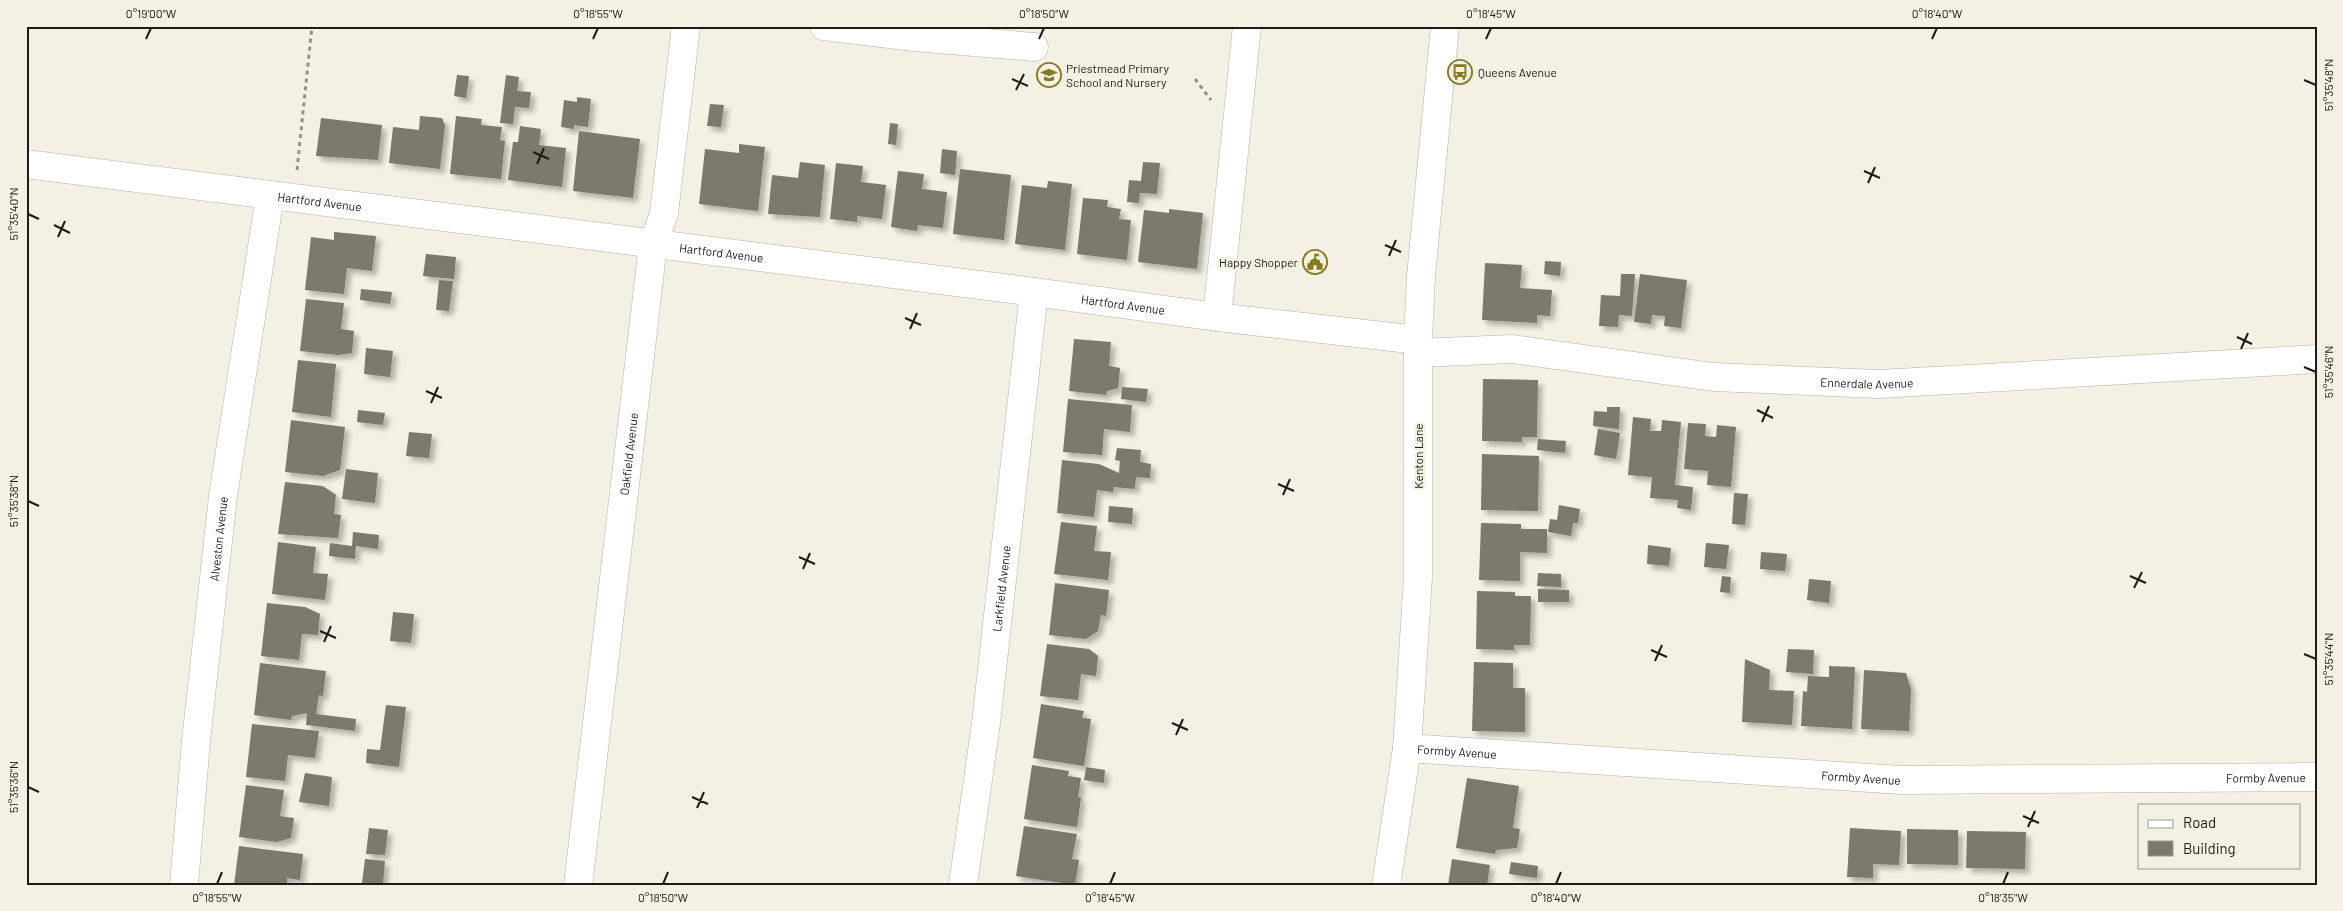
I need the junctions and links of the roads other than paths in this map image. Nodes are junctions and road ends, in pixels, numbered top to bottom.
1 (686, 26) edge
2 (824, 26) edge
3 (1247, 26) edge
4 (1445, 26) edge
5 (1034, 47) dead end
6 (26, 164) edge
7 (282, 197) junction
8 (652, 244) junction
9 (1034, 292) junction
10 (1217, 318) junction
11 (1418, 347) junction
12 (2317, 359) edge
13 (1407, 748) junction
14 (2317, 777) edge
15 (184, 885) edge
16 (578, 885) edge
17 (963, 885) edge
18 (1386, 885) edge

1 - 8 street, Oakfield Avenue
2 - 5 street
3 - 10 street
4 - 11 street, Kenton Lane
6 - 7 street, Hartford Avenue
7 - 8 street, Hartford Avenue
7 - 15 street, Alveston Avenue
8 - 9 street, Hartford Avenue
8 - 16 street, Oakfield Avenue
9 - 10 street, Hartford Avenue
9 - 17 street, Larkfield Avenue
10 - 11 street, Hartford Avenue
11 - 12 street, Ennerdale Avenue
11 - 13 street, Kenton Lane
13 - 14 street, Formby Avenue
13 - 18 street, Kenton Lane

